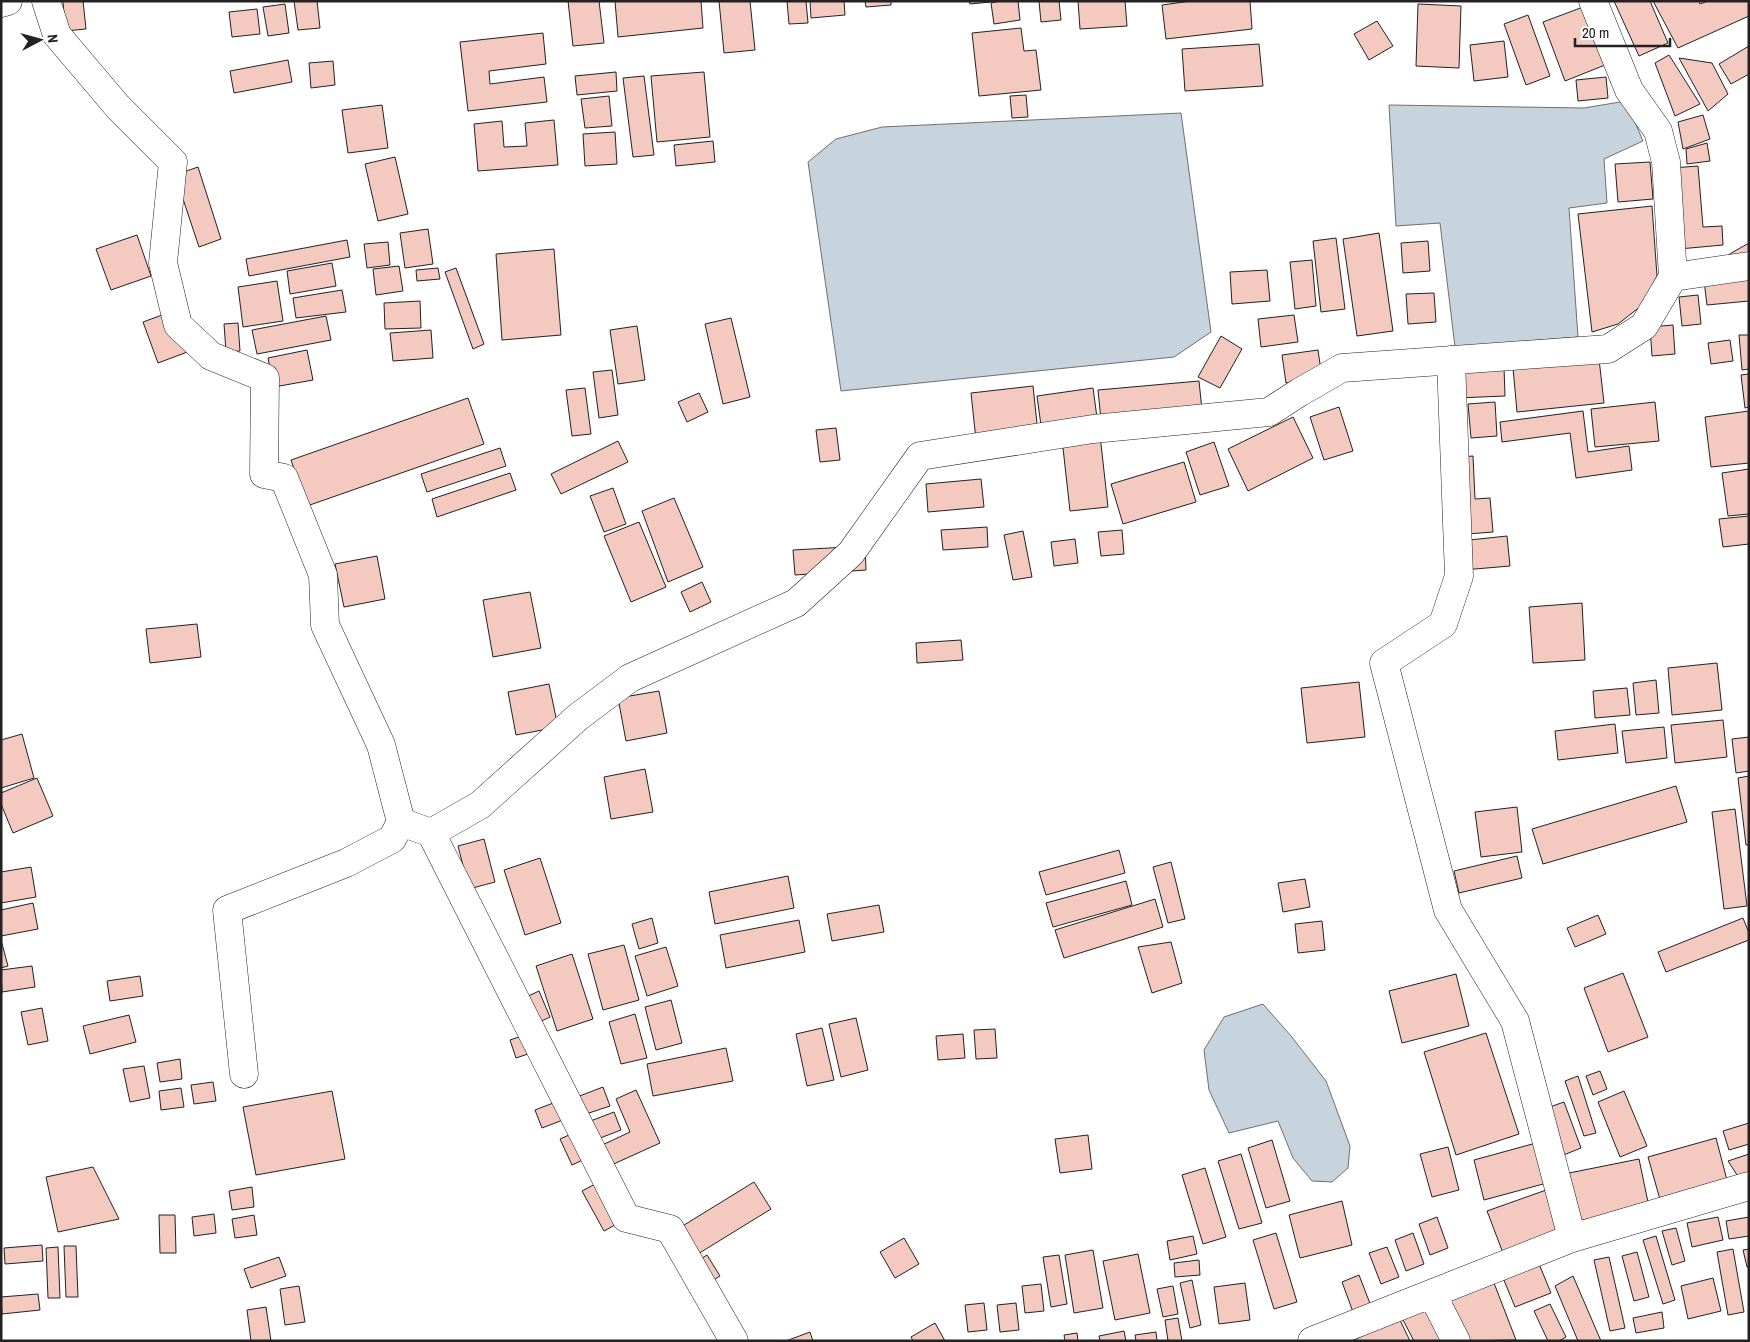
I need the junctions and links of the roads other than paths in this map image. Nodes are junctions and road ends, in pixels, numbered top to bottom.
1 (8, 1) edge
2 (46, 1) edge
3 (1593, 1) edge
4 (1, 3) edge
5 (1749, 266) edge
6 (1673, 277) junction
7 (1451, 360) junction
8 (401, 822) junction
9 (431, 833) junction
10 (244, 1074) dead end
11 (1749, 1186) edge
12 (1572, 1238) junction
13 (1432, 1294) junction
14 (734, 1341) edge
15 (1312, 1341) edge
16 (1456, 1341) edge

1 - 4 street
2 - 8 street
3 - 6 street
5 - 6 street
6 - 7 street
7 - 9 street
7 - 12 street
8 - 9 street
8 - 10 street
9 - 14 street
11 - 12 street
12 - 13 street
13 - 15 street
13 - 16 street

